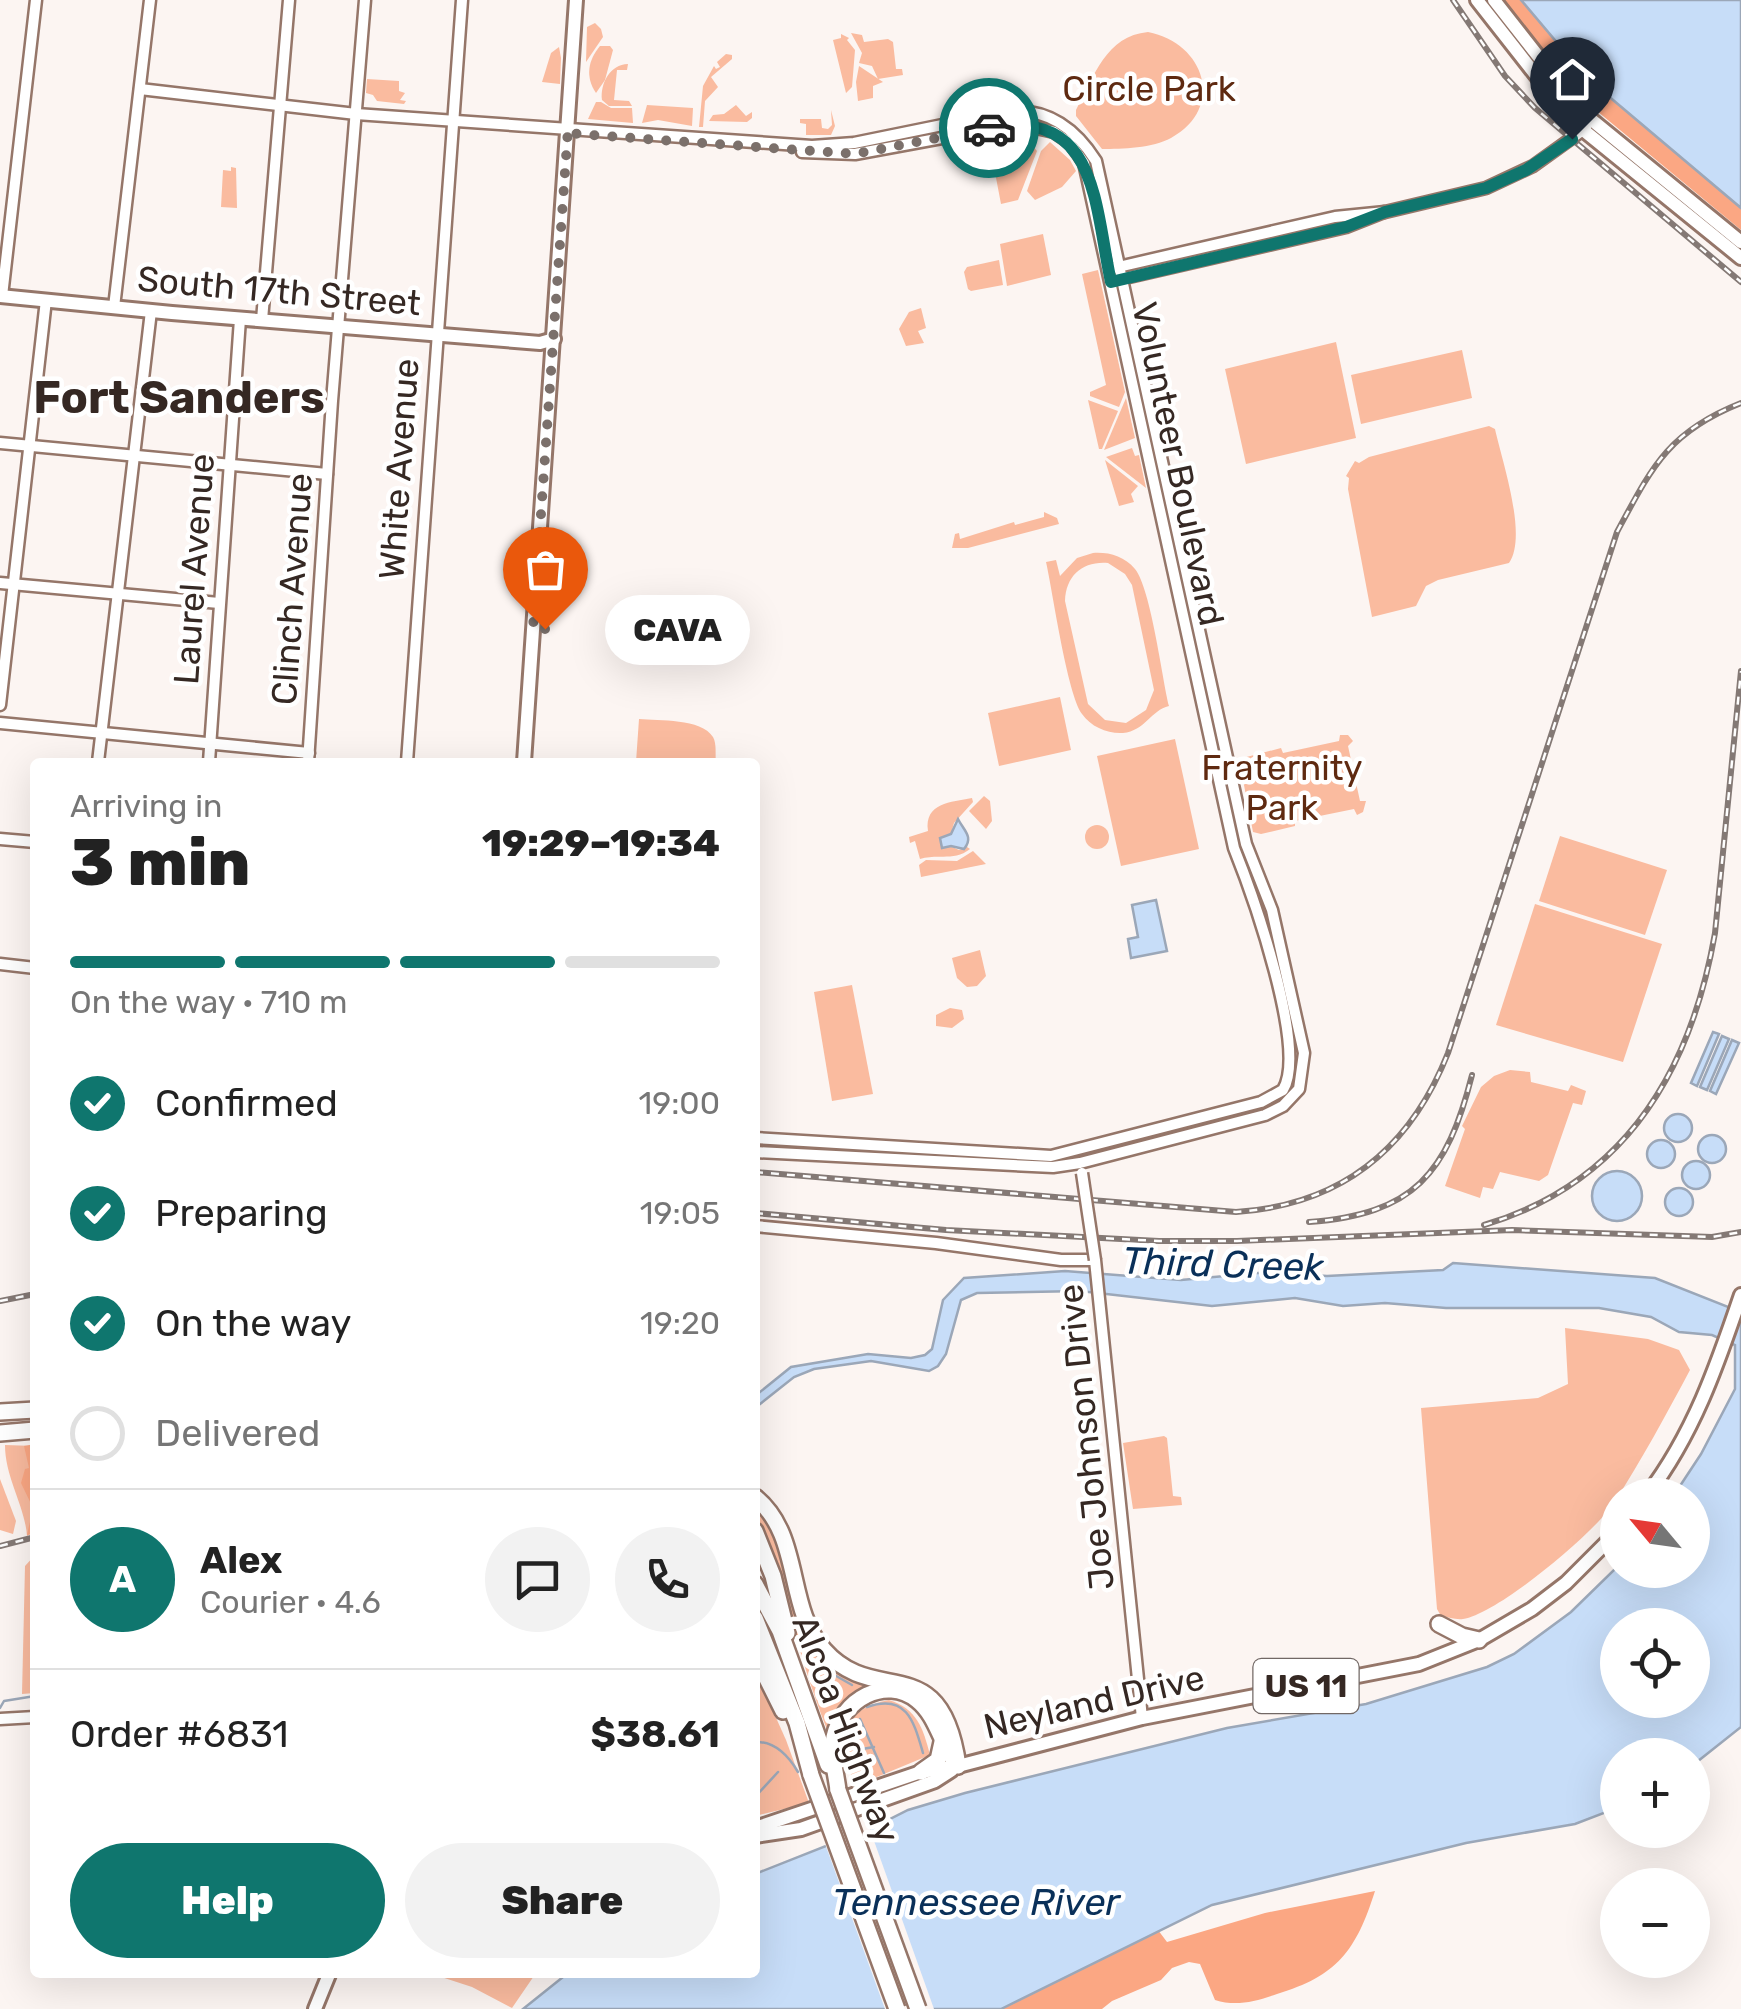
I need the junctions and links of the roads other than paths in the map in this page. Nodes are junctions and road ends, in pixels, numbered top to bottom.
1 (36, 0) edge
2 (150, 0) edge
3 (290, 0) edge
4 (364, 0) edge
5 (462, 0) edge
6 (576, 0) edge
7 (1477, 0) edge
8 (1494, 0) edge
9 (140, 90) junction
10 (281, 106) junction
11 (356, 114) junction
12 (454, 120) junction
13 (968, 126) junction
14 (1588, 126) junction
15 (568, 129) junction
16 (1094, 200) junction
17 (1107, 203) junction
18 (1741, 242) edge
19 (1741, 258) edge
20 (1115, 274) junction
21 (1, 296) edge
22 (46, 300) junction
23 (114, 307) junction
24 (150, 311) junction
25 (240, 318) junction
26 (262, 320) junction
27 (338, 326) junction
28 (437, 334) junction
29 (550, 340) junction
30 (0, 443) edge
31 (29, 446) junction
32 (133, 456) junction
33 (228, 465) junction
34 (326, 474) junction
35 (0, 583) edge
36 (16, 585) junction
37 (118, 594) junction
38 (219, 603) junction
39 (0, 705) edge
40 (0, 723) edge
41 (102, 734) junction
42 (210, 746) junction
43 (99, 758) edge
44 (209, 758) edge
45 (308, 758) edge
46 (407, 758) edge
47 (520, 758) edge
48 (0, 839) edge
49 (30, 842) edge
50 (0, 964) edge
51 (30, 967) edge
52 (760, 1138) edge
53 (760, 1152) edge
54 (1080, 1162) junction
55 (760, 1226) edge
56 (1095, 1260) junction
57 (1741, 1295) edge
58 (30, 1410) edge
59 (0, 1412) edge
60 (30, 1430) edge
61 (0, 1433) edge
62 (1658, 1478) edge
63 (760, 1502) edge
64 (760, 1544) edge
65 (1600, 1549) edge
66 (760, 1594) edge
67 (1438, 1624) dead end
68 (760, 1631) edge
69 (1479, 1640) junction
70 (760, 1665) edge
71 (794, 1666) junction
72 (30, 1716) edge
73 (1142, 1718) junction
74 (0, 1719) edge
75 (942, 1742) junction
76 (800, 1745) junction
77 (832, 1766) junction
78 (958, 1766) junction
79 (921, 1772) junction
80 (760, 1830) edge
81 (760, 1832) edge
82 (328, 1978) edge
83 (315, 2009) edge
84 (896, 2009) edge
85 (918, 2009) edge

1 - 21 street
2 - 9 street
3 - 10 street
4 - 11 street, Clinch Avenue
5 - 12 street, White Avenue
6 - 15 main road
7 - 14 main road
8 - 14 main road
9 - 10 street, Volunteer Boulevard
9 - 23 street
10 - 11 street, Volunteer Boulevard
10 - 26 street
11 - 12 street, Volunteer Boulevard
11 - 27 street, Clinch Avenue
12 - 15 street, Volunteer Boulevard
12 - 28 street, White Avenue
13 - 15 street, Volunteer Boulevard
13 - 16 street, Volunteer Boulevard
13 - 17 street, Volunteer Boulevard
14 - 18 main road
14 - 19 main road
14 - 20 street
15 - 29 main road
16 - 17 street
16 - 20 street, Volunteer Boulevard
17 - 20 street, Volunteer Boulevard
20 - 54 street, Volunteer Boulevard
21 - 22 main road, South 17th Street
22 - 23 main road, South 17th Street
22 - 31 street
23 - 24 main road, South 17th Street
24 - 25 main road, South 17th Street
24 - 32 street
25 - 26 main road, South 17th Street
25 - 33 street, Laurel Avenue
26 - 27 main road, South 17th Street
27 - 28 main road, South 17th Street
27 - 34 street, Clinch Avenue
28 - 29 main road, South 17th Street
28 - 46 street, White Avenue
29 - 47 main road
30 - 31 street
31 - 32 street
31 - 36 street
32 - 33 street
32 - 37 street
33 - 34 street
33 - 38 street, Laurel Avenue
34 - 45 street, Clinch Avenue
35 - 36 street
36 - 37 street
36 - 39 street
37 - 38 street
37 - 41 street
38 - 42 street, Laurel Avenue
40 - 41 street
41 - 42 street
41 - 43 street
42 - 44 street, Laurel Avenue
42 - 45 street
48 - 49 street
50 - 51 street
52 - 54 street, Volunteer Boulevard
53 - 54 street, Volunteer Boulevard
54 - 56 street, Joe Johnson Drive, bridge
55 - 56 street
56 - 73 street, Joe Johnson Drive
57 - 62 main road
58 - 59 highway
60 - 61 highway
63 - 78 highway
64 - 71 highway
65 - 69 main road, Neyland Drive / US 11
66 - 71 highway, Alcoa Highway
67 - 69 highway
68 - 76 highway, Alcoa Highway
69 - 73 main road, Neyland Drive / US 11
70 - 76 highway
71 - 77 highway, Alcoa Highway
72 - 74 street
73 - 78 main road, Neyland Drive / US 11
75 - 77 highway
75 - 78 highway
75 - 79 highway
76 - 84 highway, Alcoa Highway, bridge
77 - 85 highway, Alcoa Highway, bridge
78 - 79 main road, Neyland Drive / US 11
78 - 81 main road, Neyland Drive / US 11
79 - 80 main road, Neyland Drive / US 11
82 - 83 main road

